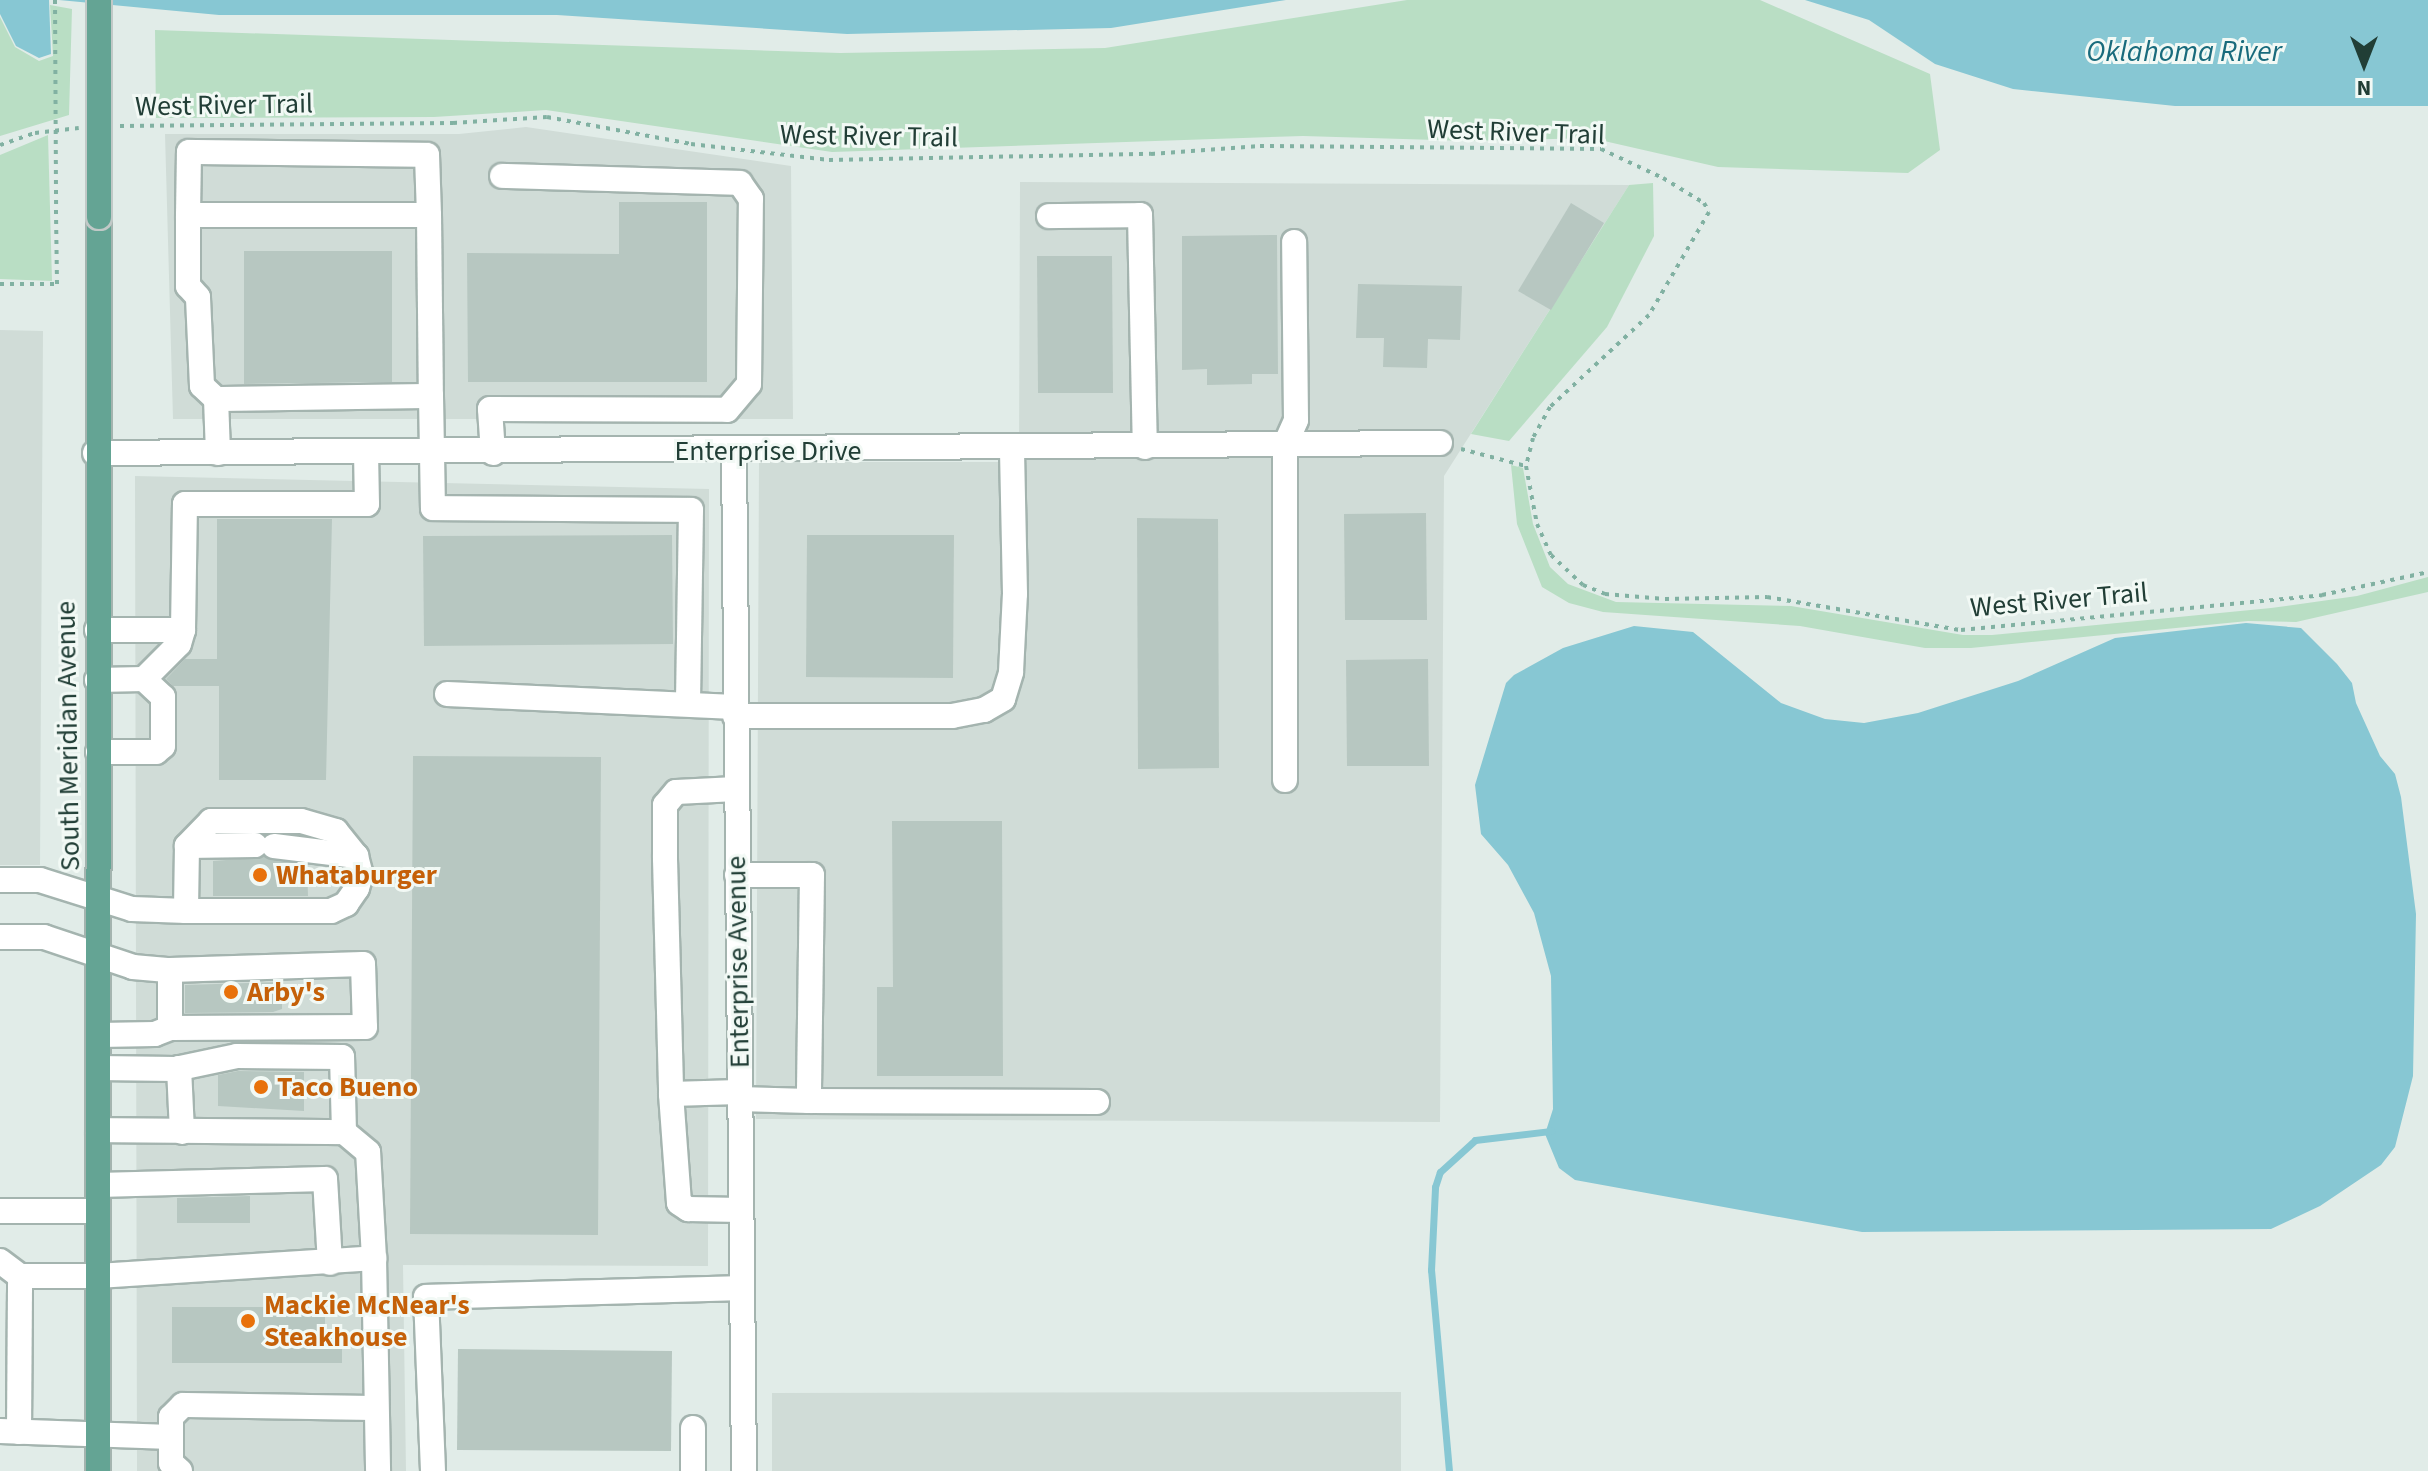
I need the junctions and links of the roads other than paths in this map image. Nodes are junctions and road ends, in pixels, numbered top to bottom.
1 (99, 0) edge
2 (502, 176) dead end
3 (188, 215) junction
4 (429, 215) junction
5 (1049, 216) dead end
6 (1294, 242) dead end
7 (431, 396) junction
8 (216, 399) junction
9 (727, 410) junction
10 (1440, 443) road end
11 (1285, 445) junction
12 (1145, 447) junction
13 (1012, 449) junction
14 (730, 452) junction
15 (95, 453) junction
16 (218, 453) junction
17 (366, 453) junction
18 (432, 453) junction
19 (493, 453) junction
20 (97, 630) junction
21 (183, 630) junction
22 (144, 679) junction
23 (97, 680) junction
24 (447, 694) dead end
25 (688, 703) junction
26 (735, 711) junction
27 (98, 752) junction
28 (1285, 780) dead end
29 (736, 789) junction
30 (187, 846) junction
31 (356, 856) junction
32 (737, 875) junction
33 (0, 880) edge
34 (100, 898) junction
35 (186, 911) junction
36 (0, 937) edge
37 (99, 956) junction
38 (170, 970) junction
39 (170, 1028) junction
40 (99, 1035) junction
41 (98, 1068) junction
42 (179, 1068) junction
43 (671, 1094) junction
44 (739, 1096) junction
45 (809, 1101) junction
46 (1097, 1102) dead end
47 (98, 1130) junction
48 (182, 1132) junction
49 (344, 1132) junction
50 (98, 1185) junction
51 (741, 1210) junction
52 (0, 1211) edge
53 (98, 1211) junction
54 (374, 1258) junction
55 (0, 1261) edge
56 (330, 1263) junction
57 (20, 1276) junction
58 (98, 1276) junction
59 (741, 1288) junction
60 (376, 1408) junction
61 (693, 1428) dead end
62 (10, 1432) edge
63 (98, 1433) junction
64 (171, 1437) junction
65 (98, 1471) edge
66 (180, 1471) edge
67 (378, 1471) edge
68 (433, 1471) edge
69 (693, 1471) edge
70 (744, 1471) edge

1 - 15 main road, South Meridian Avenue, bridge
2 - 9 street
3 - 4 street
3 - 4 street
3 - 8 street
4 - 7 street
5 - 12 street
6 - 11 street
7 - 8 street
7 - 18 street
8 - 16 street
9 - 14 street, Enterprise Avenue
9 - 19 street
10 - 11 street, Enterprise Drive
11 - 12 street, Enterprise Drive
11 - 28 street
12 - 13 street, Enterprise Drive
13 - 14 street, Enterprise Drive
13 - 26 street
14 - 19 street, Enterprise Drive
14 - 26 street, Enterprise Avenue
15 - 16 street, Enterprise Drive
15 - 20 main road, South Meridian Avenue
16 - 17 street, Enterprise Drive
17 - 18 street, Enterprise Drive
17 - 21 street
18 - 19 street, Enterprise Drive
18 - 25 street
20 - 21 street
20 - 23 main road, South Meridian Avenue
21 - 22 street
22 - 23 street
22 - 27 street
23 - 27 main road, South Meridian Avenue
24 - 25 street
25 - 26 street
26 - 29 street, Enterprise Avenue
27 - 34 main road, South Meridian Avenue
29 - 32 street, Enterprise Avenue
29 - 43 street
30 - 31 street
30 - 31 street
30 - 35 street
31 - 35 street
32 - 44 street, Enterprise Avenue
32 - 45 street
33 - 34 street
34 - 35 street
34 - 37 main road, South Meridian Avenue
36 - 37 street
37 - 38 street
37 - 40 main road, South Meridian Avenue
38 - 39 street
38 - 39 street
39 - 40 street
40 - 41 main road, South Meridian Avenue
41 - 42 street
41 - 47 main road, South Meridian Avenue
42 - 48 street
42 - 49 street
43 - 44 street
43 - 51 street
44 - 45 street
44 - 51 street, Enterprise Avenue
45 - 46 street
47 - 48 street
47 - 50 main road, South Meridian Avenue
48 - 49 street
49 - 54 street
50 - 53 main road, South Meridian Avenue
50 - 56 street
51 - 59 street, Enterprise Avenue
52 - 53 street
53 - 58 main road, South Meridian Avenue
54 - 56 street
54 - 60 street
55 - 57 street
56 - 58 street
57 - 58 street
57 - 62 street
58 - 63 main road, South Meridian Avenue
59 - 68 street
59 - 70 street, Enterprise Avenue
60 - 64 street
60 - 67 street
61 - 69 street
62 - 63 street
63 - 64 street
63 - 65 main road, South Meridian Avenue
64 - 66 street

